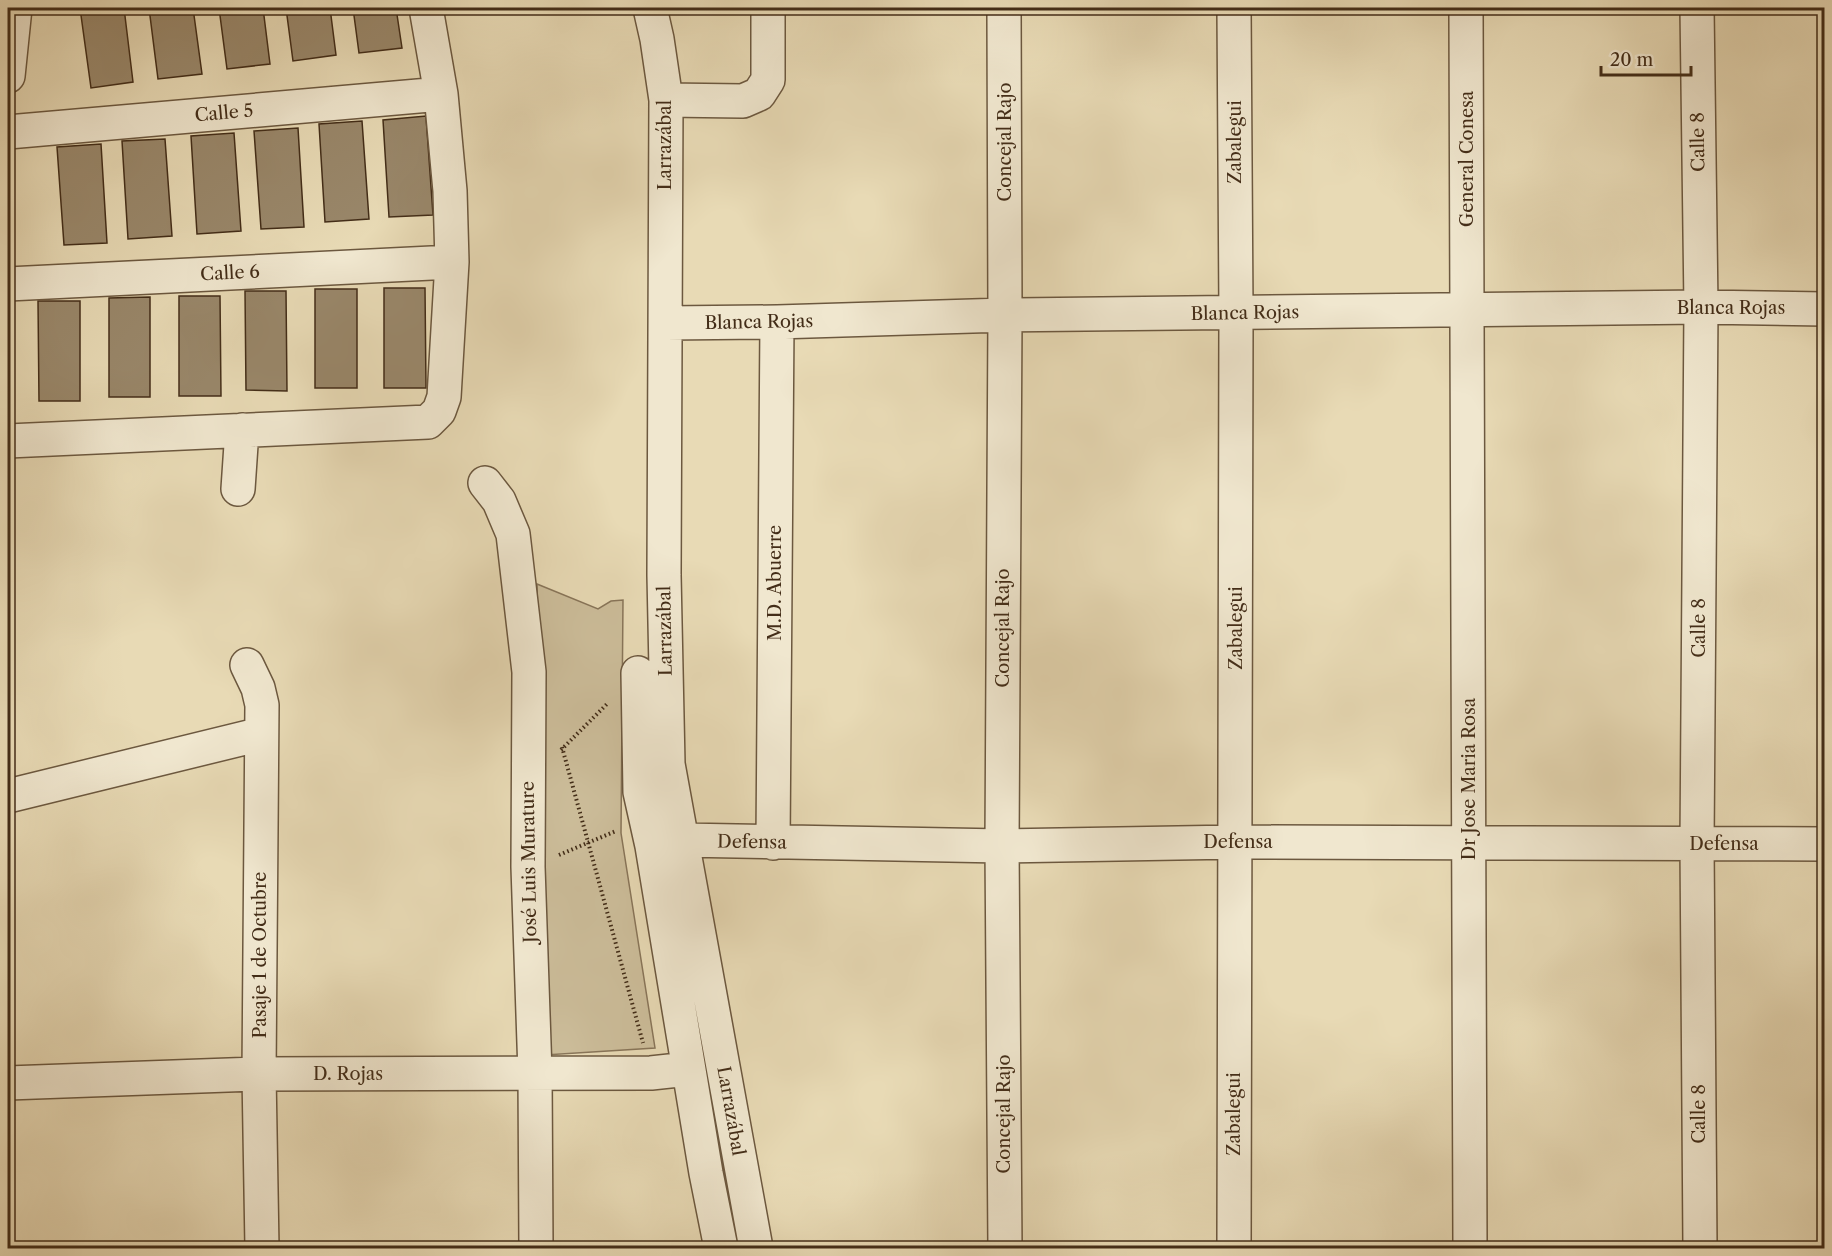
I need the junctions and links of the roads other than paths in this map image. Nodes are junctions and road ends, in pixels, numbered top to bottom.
1 (15, 8) edge
2 (426, 8) edge
3 (650, 8) edge
4 (768, 8) edge
5 (1004, 8) edge
6 (1234, 8) edge
7 (1466, 8) edge
8 (1697, 8) edge
9 (8, 76) edge
10 (441, 94) junction
11 (666, 100) junction
12 (8, 132) edge
13 (452, 262) junction
14 (8, 284) edge
15 (1701, 307) junction
16 (1824, 309) edge
17 (1467, 310) junction
18 (1236, 313) junction
19 (1005, 315) junction
20 (777, 322) junction
21 (666, 323) junction
22 (242, 430) junction
23 (8, 441) edge
24 (485, 483) dead end
25 (238, 489) dead end
26 (246, 665) dead end
27 (639, 673) road end
28 (261, 734) junction
29 (8, 796) edge
30 (659, 834) junction
31 (1236, 842) junction
32 (773, 843) junction
33 (1470, 844) junction
34 (1697, 844) junction
35 (1824, 844) edge
36 (1002, 846) junction
37 (688, 1069) junction
38 (535, 1073) junction
39 (260, 1074) junction
40 (8, 1083) edge
41 (262, 1248) edge
42 (536, 1248) edge
43 (721, 1248) edge
44 (756, 1248) edge
45 (1005, 1248) edge
46 (1234, 1248) edge
47 (1470, 1248) edge
48 (1700, 1248) edge

1 - 9 street
2 - 10 street
3 - 11 street, Larrazábal
4 - 11 street
5 - 19 street, Concejal Rajo
6 - 18 street, Zabalegui
7 - 17 street, General Conesa
8 - 15 street, Calle 8
10 - 12 street, Calle 5
10 - 13 street
11 - 21 street, Larrazábal
13 - 14 street, Calle 6
13 - 22 street
15 - 16 street, Blanca Rojas
15 - 17 street, Blanca Rojas
15 - 34 street, Calle 8
17 - 18 street, Blanca Rojas
17 - 33 street, Dr Jose Maria Rosa
18 - 19 street, Blanca Rojas
18 - 31 street, Zabalegui
19 - 20 street, Blanca Rojas
19 - 36 street, Concejal Rajo
20 - 21 street, Blanca Rojas
20 - 32 street, M.D. Abuerre
21 - 30 street, Larrazábal
22 - 23 street
22 - 25 street
24 - 38 street, José Luis Murature
26 - 28 street, Pasaje 1 de Octubre
27 - 30 street, Larrazábal
28 - 29 street
28 - 39 street, Pasaje 1 de Octubre
30 - 32 street, Defensa
30 - 37 street, Larrazábal
30 - 44 street, Larrazábal
31 - 33 street, Defensa
31 - 36 street, Defensa
31 - 46 street, Zabalegui
32 - 36 street, Defensa
33 - 34 street, Defensa
33 - 47 street, Dr Jose Maria Rosa
34 - 35 street, Defensa
34 - 48 street, Calle 8
36 - 45 street, Concejal Rajo
37 - 38 street, D. Rojas
37 - 43 street, Larrazábal
38 - 39 street, D. Rojas
38 - 42 street, José Luis Murature
39 - 40 street, D. Rojas
39 - 41 street, Pasaje 1 de Octubre

